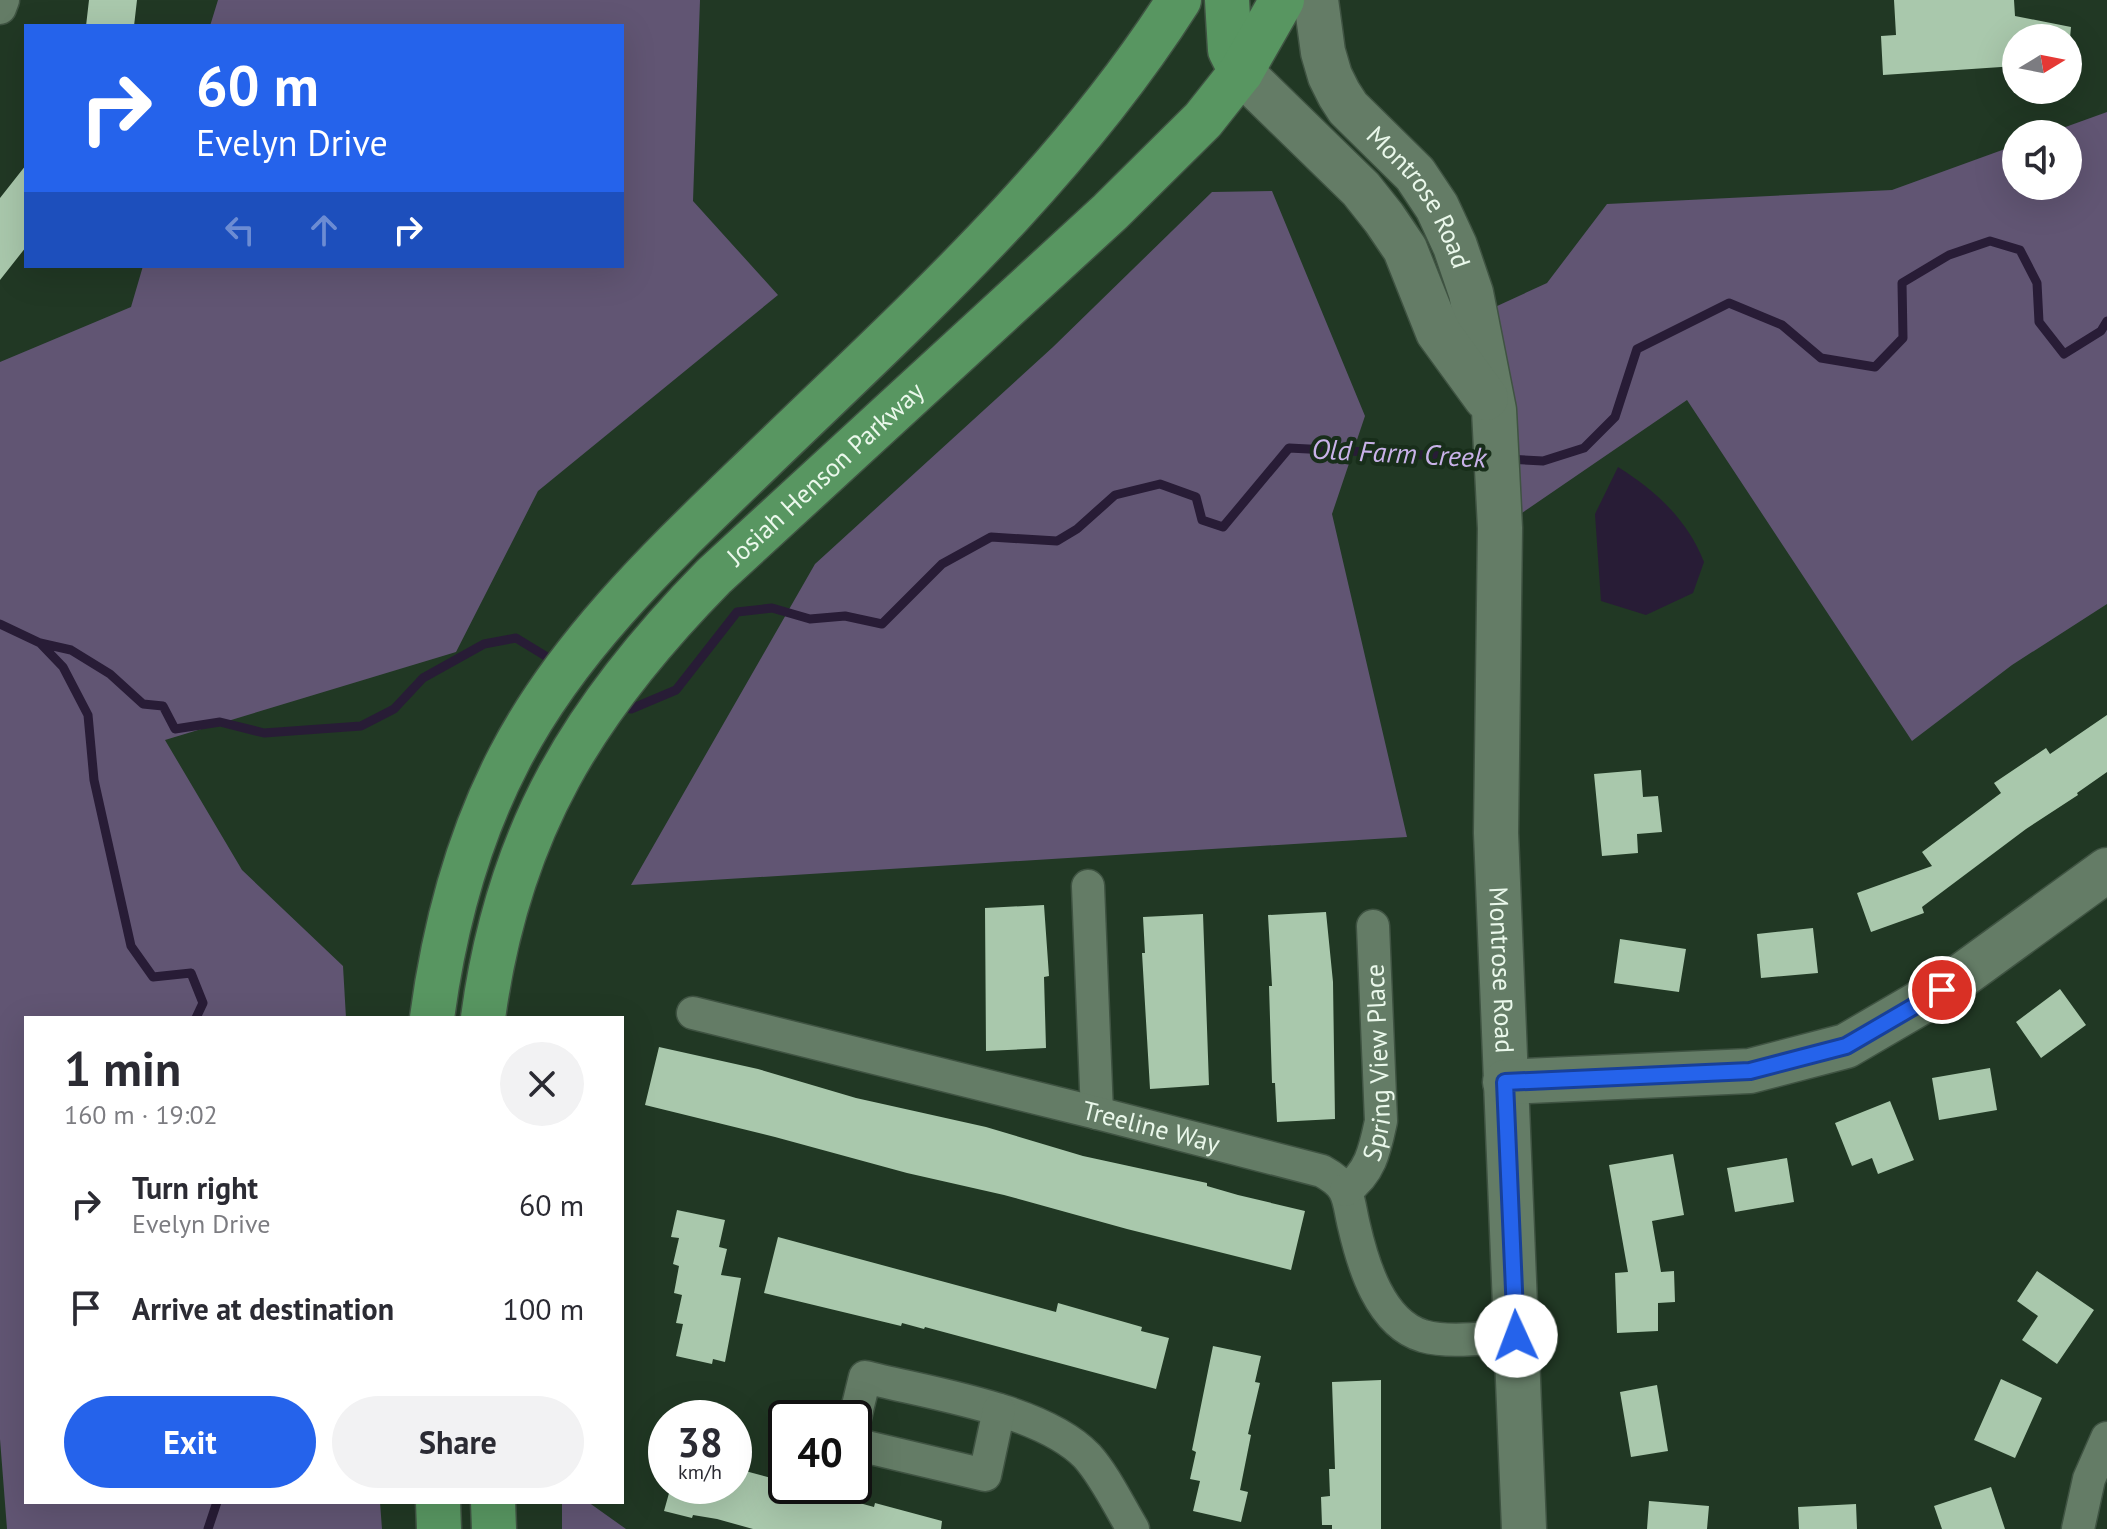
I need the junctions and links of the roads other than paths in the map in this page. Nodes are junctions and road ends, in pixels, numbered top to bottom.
1 (3, 0) edge
2 (1179, 0) edge
3 (1227, 0) edge
4 (1282, 0) edge
5 (1316, 0) edge
6 (0, 8) edge
7 (1241, 72) junction
8 (1494, 410) junction
9 (2107, 870) edge
10 (1088, 886) dead end
11 (1373, 926) dead end
12 (693, 1013) dead end
13 (432, 1016) edge
14 (483, 1016) edge
15 (1505, 1082) junction
16 (1097, 1113) junction
17 (1346, 1190) junction
18 (1516, 1336) junction
19 (859, 1400) edge
20 (999, 1410) junction
21 (2107, 1438) edge
22 (872, 1448) edge
23 (438, 1504) edge
24 (493, 1504) edge
25 (439, 1529) edge
26 (494, 1529) edge
27 (1133, 1529) edge
28 (1524, 1529) edge
29 (2078, 1529) edge

1 - 6 street
2 - 13 main road, Josiah Henson Parkway
3 - 7 main road
4 - 7 main road, Josiah Henson Parkway
5 - 8 street, Montrose Road
7 - 8 street, Montrose Road
7 - 14 main road, Josiah Henson Parkway
8 - 15 street, Montrose Road
9 - 15 street
10 - 16 street
11 - 17 street, Spring View Place
12 - 16 street, Treeline Way
15 - 18 street, Montrose Road
16 - 17 street, Treeline Way
17 - 18 street
18 - 28 street, Montrose Road
19 - 20 street
20 - 22 street
20 - 27 street
21 - 29 street
23 - 25 main road
24 - 26 main road

